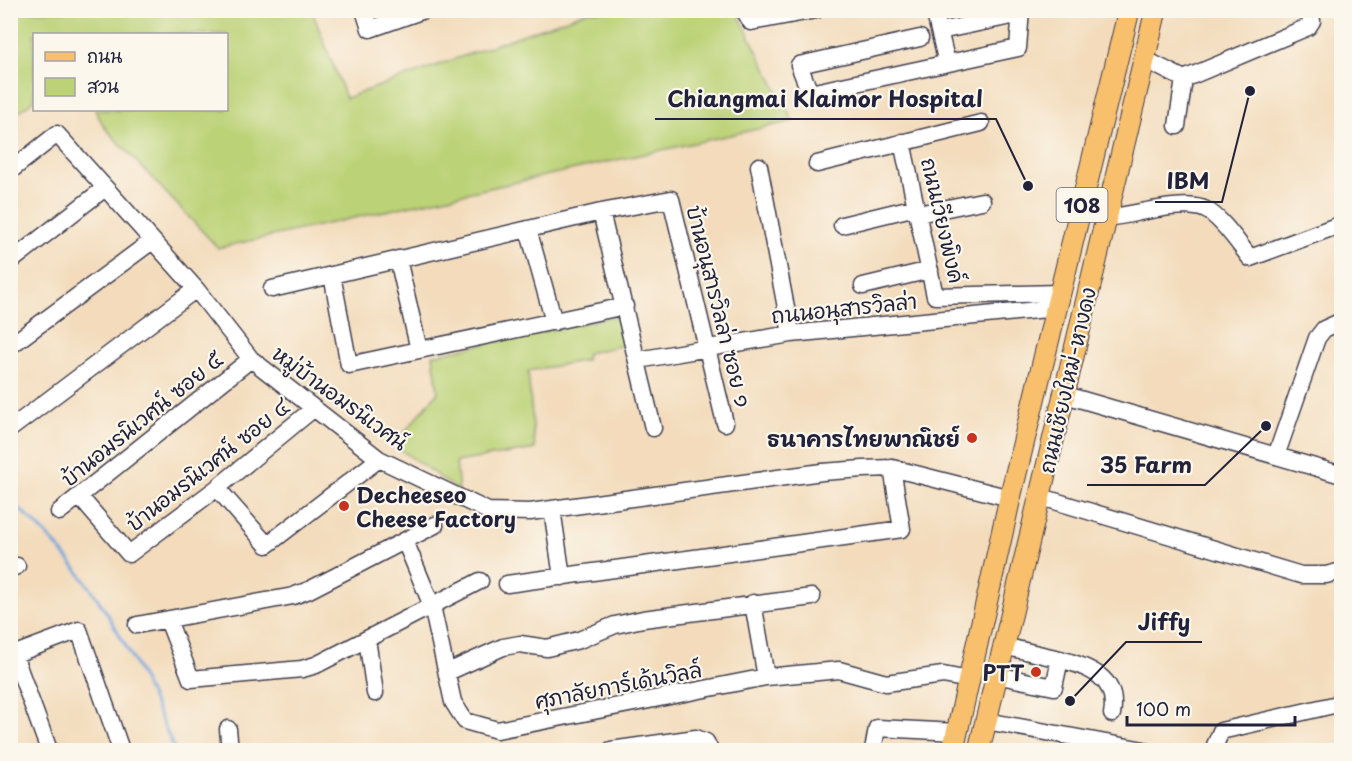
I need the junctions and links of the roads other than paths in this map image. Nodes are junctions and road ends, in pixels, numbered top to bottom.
1 (364, 10) edge
2 (424, 10) edge
3 (744, 10) edge
4 (816, 10) edge
5 (934, 10) edge
6 (1129, 10) edge
7 (1156, 10) edge
8 (1311, 10) edge
9 (1021, 12) edge
10 (940, 31) junction
11 (920, 38) dead end
12 (1144, 59) junction
13 (947, 63) junction
14 (1184, 79) junction
15 (981, 123) dead end
16 (1177, 126) dead end
17 (902, 142) junction
18 (817, 164) dead end
19 (759, 166) dead end
20 (10, 171) edge
21 (105, 188) junction
22 (982, 201) dead end
23 (917, 211) junction
24 (601, 212) junction
25 (1105, 218) junction
26 (1341, 224) edge
27 (842, 225) dead end
28 (528, 229) junction
29 (152, 241) junction
30 (398, 259) junction
31 (10, 262) edge
32 (930, 270) junction
33 (332, 275) junction
34 (863, 286) dead end
35 (196, 289) junction
36 (272, 290) dead end
37 (1058, 300) junction
38 (625, 306) junction
39 (1341, 321) edge
40 (554, 322) junction
41 (791, 333) junction
42 (10, 346) edge
43 (708, 347) junction
44 (419, 350) junction
45 (250, 359) junction
46 (638, 360) junction
47 (1034, 400) junction
48 (1061, 401) junction
49 (313, 409) junction
50 (725, 423) dead end
51 (653, 428) dead end
52 (10, 429) edge
53 (1276, 456) junction
54 (379, 459) junction
55 (892, 468) junction
56 (1341, 475) edge
57 (217, 489) junction
58 (79, 496) junction
59 (1038, 496) junction
60 (1010, 498) junction
61 (552, 509) junction
62 (59, 512) dead end
63 (435, 525) dead end
64 (405, 541) junction
65 (1341, 571) edge
66 (562, 577) junction
67 (480, 581) dead end
68 (507, 584) dead end
69 (812, 597) dead end
70 (753, 603) junction
71 (432, 606) junction
72 (168, 620) junction
73 (137, 625) dead end
74 (367, 639) junction
75 (1003, 646) junction
76 (12, 656) edge
77 (1060, 659) junction
78 (448, 672) junction
79 (996, 675) junction
80 (766, 677) junction
81 (969, 680) junction
82 (375, 693) dead end
83 (1341, 703) edge
84 (1112, 714) dead end
85 (986, 721) junction
86 (228, 729) dead end
87 (955, 741) edge
88 (49, 750) edge
89 (121, 750) edge
90 (230, 750) edge
91 (611, 750) edge
92 (710, 750) edge
93 (873, 750) edge
94 (979, 750) edge
95 (1144, 750) edge
96 (1213, 750) edge

1 - 2 street
3 - 4 street
5 - 10 street
6 - 37 main road, ถนนเชียงใหม่-หางดง / 108
7 - 12 main road, ถนนเชียงใหม่-หางดง / 108
8 - 14 street
9 - 10 street
9 - 13 street
10 - 13 street
11 - 13 street
12 - 14 street
12 - 25 main road, ถนนเชียงใหม่-หางดง / 108
14 - 16 street
15 - 17 street
17 - 18 street
17 - 23 street, ถนนเวียงพิงค์
19 - 41 street
20 - 21 street, หมู่บ้านอมรนิเวศน์
21 - 29 street, หมู่บ้านอมรนิเวศน์
21 - 31 street
22 - 23 street
23 - 27 street
23 - 32 street, ถนนเวียงพิงค์
24 - 28 street
24 - 38 street
24 - 43 street, บ้านอนุสารวิลล่า ซอย ๑
25 - 26 street
25 - 48 main road, ถนนเชียงใหม่-หางดง / 108
28 - 30 street
28 - 40 street
29 - 35 street, หมู่บ้านอมรนิเวศน์
29 - 42 street
30 - 33 street
30 - 44 street
32 - 34 street
32 - 37 street, ถนนเวียงพิงค์
33 - 36 street
33 - 44 street
35 - 45 street, หมู่บ้านอมรนิเวศน์
35 - 52 street
37 - 41 street, ถนนอนุสารวิลล่า
37 - 47 main road, ถนนเชียงใหม่-หางดง / 108
38 - 40 street
38 - 46 street
39 - 53 street
40 - 44 street
41 - 43 street, ถนนอนุสารวิลล่า
43 - 46 street, ถนนอนุสารวิลล่า
43 - 50 street, บ้านอนุสารวิลล่า ซอย ๑
45 - 49 street, หมู่บ้านอมรนิเวศน์
45 - 58 street, บ้านอมรนิเวศน์ ซอย ๕
46 - 51 street
47 - 48 main road
47 - 60 main road, ถนนเชียงใหม่-หางดง / 108
48 - 53 street
48 - 59 main road, ถนนเชียงใหม่-หางดง / 108
49 - 54 street, หมู่บ้านอมรนิเวศน์
49 - 57 street, บ้านอมรนิเวศน์ ซอย ๔
53 - 56 street
54 - 57 street
54 - 61 street, หมู่บ้านอมรนิเวศน์
55 - 60 street, หมู่บ้านอมรนิเวศน์
55 - 61 street, หมู่บ้านอมรนิเวศน์
55 - 66 street
57 - 58 street, บ้านอมรนิเวศน์ ซอย ๔
58 - 62 street, บ้านอมรนิเวศน์ ซอย ๕
59 - 65 street
59 - 75 main road, ถนนเชียงใหม่-หางดง / 108
60 - 81 main road, ถนนเชียงใหม่-หางดง / 108
61 - 66 street
63 - 64 street
64 - 71 street, ศุภาลัยการ์เด้นวิลล์
64 - 72 street
66 - 68 street
67 - 71 street
69 - 70 street
70 - 78 street
70 - 80 street
71 - 74 street
71 - 78 street, ศุภาลัยการ์เด้นวิลล์
72 - 73 street
72 - 74 street
74 - 82 street
75 - 77 street
75 - 79 main road, ถนนเชียงใหม่-หางดง / 108
76 - 88 street
76 - 89 street
77 - 79 street
77 - 84 street
78 - 80 street, ศุภาลัยการ์เด้นวิลล์
79 - 85 main road, ถนนเชียงใหม่-หางดง / 108
80 - 81 street, ศุภาลัยการ์เด้นวิลล์
81 - 87 main road, ถนนเชียงใหม่-หางดง / 108
83 - 96 street
85 - 94 main road, ถนนเชียงใหม่-หางดง / 108
85 - 95 street
86 - 90 street
87 - 93 street
91 - 92 street

